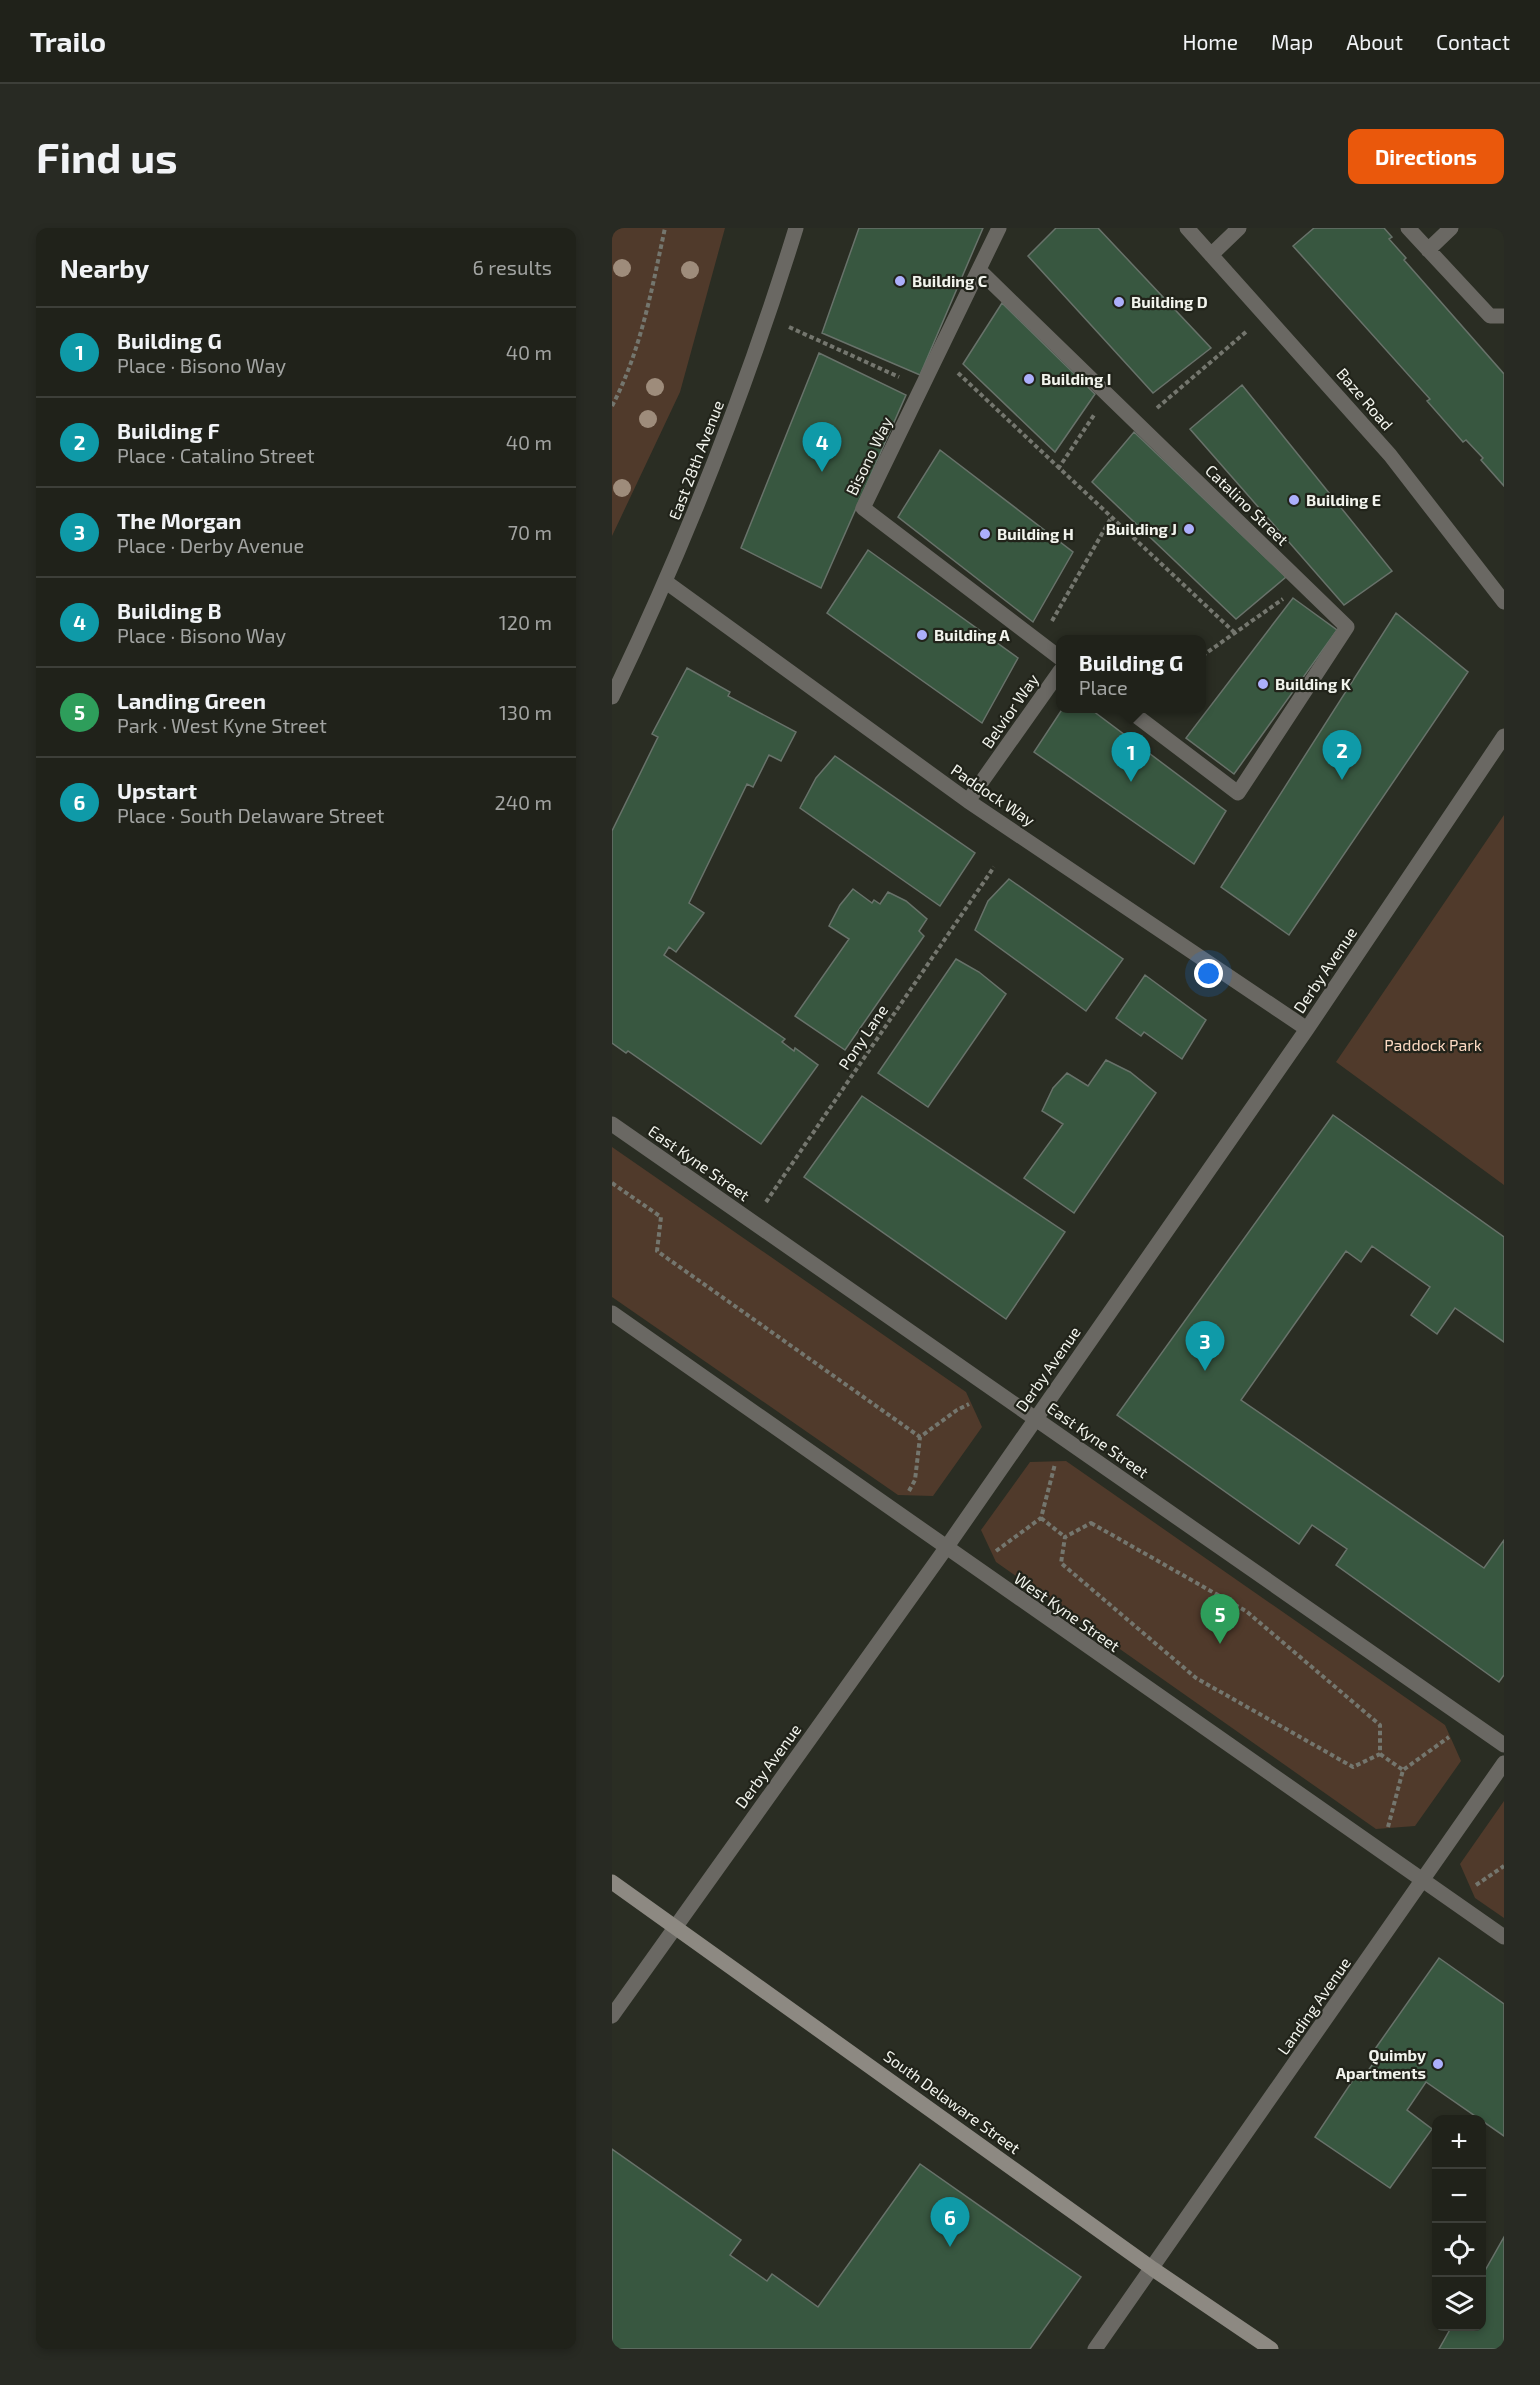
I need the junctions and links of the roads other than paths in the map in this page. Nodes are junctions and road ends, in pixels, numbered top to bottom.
1 (796, 228) edge
2 (999, 228) edge
3 (1186, 228) edge
4 (1239, 228) edge
5 (1408, 228) edge
6 (1451, 228) edge
7 (1428, 250) junction
8 (1211, 255) junction
9 (979, 270) junction
10 (1497, 316) edge
11 (666, 582) junction
12 (1504, 602) edge
13 (1056, 655) edge
14 (1056, 677) edge
15 (612, 697) edge
16 (1133, 713) edge
17 (1504, 736) edge
18 (968, 801) junction
19 (1306, 1029) junction
20 (612, 1124) edge
21 (612, 1313) edge
22 (1035, 1419) junction
23 (945, 1548) junction
24 (1504, 1745) edge
25 (1504, 1763) edge
26 (1423, 1881) junction
27 (612, 1882) edge
28 (676, 1926) junction
29 (1504, 1937) edge
30 (612, 2016) edge
31 (1154, 2269) junction
32 (1095, 2349) edge
33 (1271, 2349) edge

1 - 11 street, East 28th Avenue
2 - 9 street, Bisono Way
3 - 8 street, Baze Road
4 - 8 street
5 - 7 street
6 - 7 street
7 - 10 street
8 - 12 street, Baze Road
9 - 13 street, Bisono Way
9 - 16 street, Catalino Street
11 - 15 street, East 28th Avenue
11 - 18 street, Paddock Way
14 - 18 street, Belvior Way
17 - 19 street, Derby Avenue
18 - 19 street, Paddock Way
19 - 22 street, Derby Avenue
20 - 22 street, East Kyne Street
21 - 23 street, West Kyne Street
22 - 23 street, Derby Avenue
22 - 24 street, East Kyne Street
23 - 26 street, West Kyne Street
23 - 28 street, Derby Avenue
25 - 26 street, Landing Avenue
26 - 29 street, West Kyne Street
26 - 31 street, Landing Avenue
27 - 28 street, South Delaware Street
28 - 30 street, Derby Avenue
28 - 31 street, South Delaware Street
31 - 32 street, Landing Avenue
31 - 33 street, South Delaware Street

